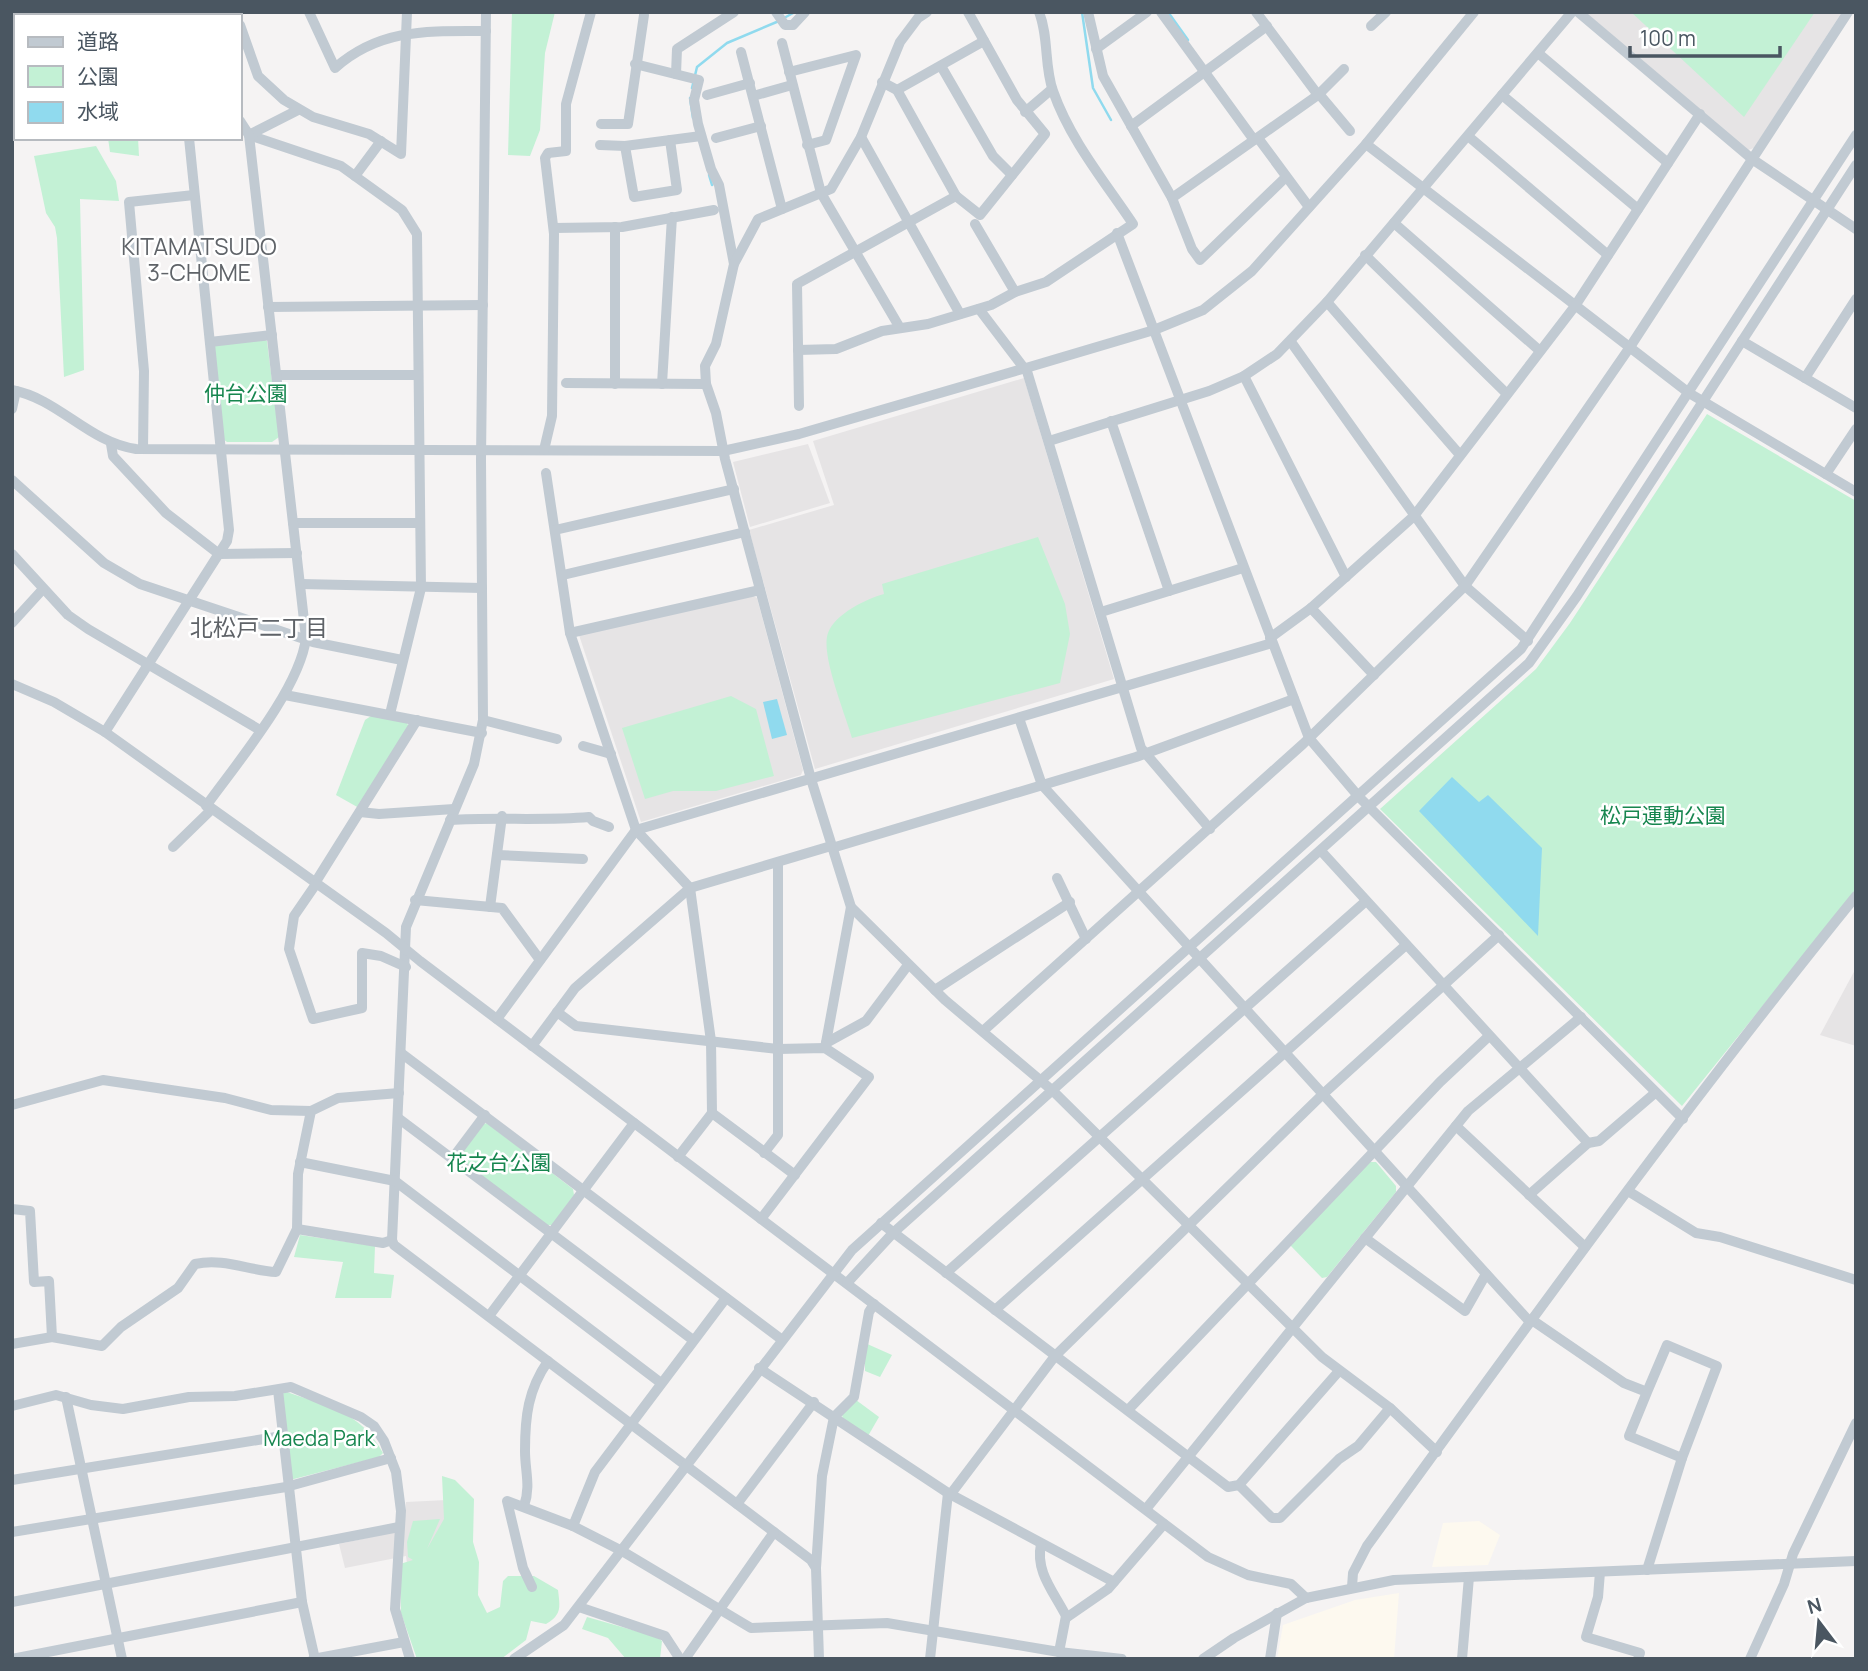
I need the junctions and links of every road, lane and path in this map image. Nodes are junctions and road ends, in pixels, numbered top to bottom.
1 (309, 12) edge
2 (407, 12) edge
3 (486, 12) edge
4 (591, 12) edge
5 (734, 12) edge
6 (776, 12) edge
7 (805, 12) edge
8 (927, 12) edge
9 (968, 12) edge
10 (1039, 12) edge
11 (1088, 12) edge
12 (1147, 12) edge
13 (1161, 12) edge
14 (1256, 12) edge
15 (1387, 12) edge
16 (1474, 12) edge
17 (1572, 12) edge
18 (1578, 12) edge
19 (1848, 12) edge
20 (643, 13) edge
21 (1267, 26) junction
22 (1371, 26) dead end
23 (242, 31) edge
24 (486, 31) junction
25 (407, 32) junction
26 (984, 41) junction
27 (782, 43) dead end
28 (1096, 49) junction
29 (741, 52) dead end
30 (1538, 53) junction
31 (635, 64) junction
32 (941, 65) junction
33 (1344, 69) dead end
34 (789, 72) junction
35 (1205, 72) junction
36 (676, 74) junction
37 (882, 82) junction
38 (750, 83) junction
39 (792, 85) junction
40 (1052, 89) junction
41 (897, 90) junction
42 (707, 95) dead end
43 (1318, 95) junction
44 (1502, 95) junction
45 (753, 96) junction
46 (298, 110) junction
47 (1025, 112) junction
48 (1700, 114) junction
49 (242, 124) edge
50 (601, 124) dead end
51 (761, 125) junction
52 (1130, 126) junction
53 (1350, 131) dead end
54 (249, 135) junction
55 (1856, 135) edge
56 (701, 136) junction
57 (1468, 136) junction
58 (861, 137) junction
59 (716, 138) dead end
60 (1256, 139) junction
61 (189, 140) edge
62 (670, 140) junction
63 (381, 141) junction
64 (1366, 144) junction
65 (600, 145) dead end
66 (807, 145) junction
67 (625, 146) junction
68 (1752, 159) junction
69 (1668, 163) junction
70 (1856, 165) edge
71 (1012, 175) junction
72 (355, 176) junction
73 (1286, 177) junction
74 (1423, 188) junction
75 (821, 193) junction
76 (194, 195) junction
77 (956, 196) junction
78 (1171, 198) junction
79 (1812, 201) junction
80 (1309, 207) junction
81 (782, 209) junction
82 (1638, 209) junction
83 (714, 210) dead end
84 (1826, 210) junction
85 (672, 217) junction
86 (907, 222) junction
87 (1394, 223) junction
88 (975, 224) dead end
89 (615, 227) junction
90 (554, 228) junction
91 (1856, 229) edge
92 (1117, 233) junction
93 (855, 251) junction
94 (1608, 254) junction
95 (1366, 256) junction
96 (734, 264) junction
97 (1015, 292) junction
98 (1856, 299) edge
99 (1327, 302) junction
100 (417, 305) junction
101 (483, 305) junction
102 (1575, 306) junction
103 (268, 307) junction
104 (979, 309) junction
105 (960, 314) junction
106 (900, 327) junction
107 (1154, 330) junction
108 (272, 335) junction
109 (1742, 341) junction
110 (210, 342) junction
111 (1291, 342) junction
112 (1630, 347) junction
113 (798, 350) junction
114 (1540, 351) junction
115 (1025, 368) junction
116 (277, 375) junction
117 (418, 375) junction
118 (1244, 376) junction
119 (1805, 378) junction
120 (566, 383) dead end
121 (615, 384) junction
122 (662, 384) junction
123 (706, 384) junction
124 (14, 391) edge
125 (1689, 393) junction
126 (1507, 394) junction
127 (1179, 400) junction
128 (1703, 402) junction
129 (799, 406) dead end
130 (1856, 408) edge
131 (12, 410) edge
132 (1111, 421) junction
133 (1856, 429) edge
134 (1049, 441) junction
135 (111, 444) junction
136 (143, 449) junction
137 (221, 449) junction
138 (419, 449) junction
139 (482, 449) junction
140 (285, 450) junction
141 (544, 450) junction
142 (723, 451) junction
143 (1460, 456) junction
144 (546, 472) dead end
145 (1826, 474) junction
146 (12, 480) edge
147 (734, 489) junction
148 (1856, 492) edge
149 (1414, 516) junction
150 (293, 523) junction
151 (420, 523) junction
152 (555, 530) junction
153 (745, 532) junction
154 (297, 553) junction
155 (12, 554) edge
156 (219, 554) junction
157 (1243, 568) junction
158 (563, 575) junction
159 (1346, 577) junction
160 (301, 584) junction
161 (1465, 586) junction
162 (421, 588) junction
163 (482, 588) junction
164 (1564, 588) junction
165 (43, 589) junction
166 (761, 590) junction
167 (1169, 591) junction
168 (1577, 596) junction
169 (189, 601) junction
170 (1311, 608) junction
171 (1101, 612) junction
172 (12, 623) edge
173 (570, 633) junction
174 (306, 638) junction
175 (1271, 641) junction
176 (1528, 641) junction
177 (402, 660) junction
178 (149, 665) junction
179 (1374, 675) junction
180 (12, 684) edge
181 (1122, 688) junction
182 (285, 695) junction
183 (1294, 699) junction
184 (390, 714) junction
185 (1019, 718) junction
186 (417, 720) junction
187 (483, 720) junction
188 (260, 730) junction
189 (105, 732) junction
190 (482, 733) junction
191 (1309, 738) junction
192 (557, 739) dead end
193 (583, 746) dead end
194 (611, 754) junction
195 (1145, 754) junction
196 (811, 779) junction
197 (1042, 785) junction
198 (1359, 797) junction
199 (209, 808) junction
200 (1370, 808) junction
201 (454, 809) junction
202 (360, 812) junction
203 (502, 816) junction
204 (450, 820) junction
205 (610, 827) dead end
206 (1210, 829) junction
207 (636, 830) junction
208 (1306, 845) junction
209 (173, 847) dead end
210 (832, 847) junction
211 (1319, 854) junction
212 (497, 855) junction
213 (583, 859) dead end
214 (778, 863) junction
215 (1057, 878) dead end
216 (315, 884) junction
217 (690, 888) junction
218 (1139, 893) junction
219 (1856, 896) edge
220 (415, 900) junction
221 (1366, 901) junction
222 (1070, 902) junction
223 (490, 907) junction
224 (850, 907) junction
225 (1499, 935) junction
226 (1086, 939) junction
227 (1406, 946) junction
228 (404, 948) junction
229 (1189, 948) junction
230 (1199, 959) junction
231 (540, 960) junction
232 (908, 965) junction
233 (406, 967) junction
234 (1443, 985) junction
235 (936, 990) junction
236 (1244, 1010) junction
237 (557, 1012) junction
238 (1581, 1017) junction
239 (496, 1019) junction
240 (983, 1031) junction
241 (1489, 1036) junction
242 (711, 1041) junction
243 (532, 1046) junction
244 (825, 1046) junction
245 (778, 1049) junction
246 (401, 1053) junction
247 (1285, 1054) junction
248 (1520, 1068) junction
249 (1041, 1080) junction
250 (1053, 1091) junction
251 (399, 1093) junction
252 (1655, 1093) junction
253 (1322, 1095) junction
254 (12, 1105) edge
255 (311, 1111) junction
256 (712, 1113) junction
257 (485, 1115) junction
258 (398, 1118) junction
259 (1683, 1119) junction
260 (634, 1123) junction
261 (1456, 1126) junction
262 (1099, 1138) junction
263 (1588, 1143) junction
264 (1374, 1152) junction
265 (764, 1153) junction
266 (678, 1157) junction
267 (452, 1159) junction
268 (300, 1162) junction
269 (794, 1175) junction
270 (1143, 1180) junction
271 (395, 1181) junction
272 (1406, 1187) junction
273 (585, 1190) junction
274 (1628, 1191) junction
275 (1529, 1195) junction
276 (12, 1209) edge
277 (761, 1219) junction
278 (881, 1223) junction
279 (1189, 1226) junction
280 (297, 1229) junction
281 (893, 1233) junction
282 (552, 1234) junction
283 (1365, 1238) junction
284 (393, 1240) junction
285 (1585, 1247) junction
286 (833, 1273) junction
287 (946, 1273) junction
288 (1486, 1274) junction
289 (519, 1275) junction
290 (1856, 1280) edge
291 (847, 1283) junction
292 (1248, 1284) junction
293 (726, 1298) junction
294 (874, 1304) junction
295 (995, 1310) junction
296 (489, 1317) junction
297 (1531, 1321) junction
298 (1291, 1327) junction
299 (52, 1337) junction
300 (781, 1339) junction
301 (693, 1340) junction
302 (12, 1344) edge
303 (1055, 1356) junction
304 (548, 1361) junction
305 (759, 1368) junction
306 (1339, 1371) junction
307 (662, 1383) junction
308 (278, 1390) junction
309 (1647, 1392) junction
310 (66, 1397) junction
311 (814, 1402) junction
312 (12, 1406) edge
313 (1390, 1408) junction
314 (1014, 1410) junction
315 (1128, 1410) junction
316 (834, 1418) junction
317 (1856, 1423) edge
318 (631, 1424) junction
319 (282, 1436) junction
320 (1437, 1452) junction
321 (1187, 1455) junction
322 (391, 1458) junction
323 (1682, 1458) junction
324 (686, 1465) junction
325 (81, 1469) junction
326 (12, 1480) edge
327 (1239, 1485) junction
328 (286, 1487) junction
329 (949, 1494) junction
330 (737, 1504) junction
331 (524, 1506) junction
332 (1146, 1509) junction
333 (92, 1519) junction
334 (1164, 1524) junction
335 (573, 1526) junction
336 (399, 1527) junction
337 (12, 1532) edge
338 (774, 1532) junction
339 (1041, 1544) junction
340 (295, 1548) junction
341 (622, 1551) junction
342 (1856, 1561) edge
343 (1789, 1564) junction
344 (816, 1568) junction
345 (1647, 1570) junction
346 (1600, 1572) junction
347 (1469, 1577) junction
348 (1114, 1582) junction
349 (107, 1584) junction
350 (532, 1587) dead end
351 (1352, 1587) junction
352 (1306, 1598) junction
353 (12, 1602) edge
354 (302, 1602) junction
355 (579, 1607) junction
356 (720, 1609) junction
357 (1277, 1613) junction
358 (1066, 1618) junction
359 (818, 1625) junction
360 (933, 1629) junction
361 (118, 1638) junction
362 (404, 1643) junction
363 (1061, 1654) edge
364 (12, 1658) edge
365 (122, 1659) edge
366 (314, 1659) edge
367 (410, 1659) edge
368 (513, 1659) edge
369 (682, 1659) edge
370 (819, 1659) edge
371 (930, 1659) edge
372 (1122, 1659) edge
373 (1203, 1659) edge
374 (1270, 1659) edge
375 (1462, 1659) edge
376 (1638, 1659) edge
377 (1750, 1659) edge

1 - 25 street
2 - 25 street
3 - 24 street
4 - 90 street
5 - 36 street
6 - 7 street
8 - 37 street
9 - 26 street
10 - 40 street
11 - 28 street
12 - 28 street
13 - 35 street
14 - 21 street
15 - 22 street
16 - 64 street
17 - 30 street
18 - 48 street
19 - 68 street
20 - 31 street
21 - 35 street
21 - 43 street
23 - 46 street
24 - 25 street
24 - 101 street
25 - 63 street
26 - 32 street
26 - 47 street
27 - 34 street
28 - 52 street
29 - 38 street
30 - 44 street
30 - 69 street
31 - 36 street
31 - 50 street
32 - 41 street
32 - 71 street
33 - 43 street
34 - 39 street
34 - 66 street
35 - 52 street
35 - 60 street
36 - 56 street
37 - 41 street
37 - 58 street
38 - 42 street
38 - 45 street
39 - 45 street
39 - 66 street
40 - 47 street
40 - 92 street
41 - 77 street
43 - 53 street
43 - 60 street
44 - 57 street
44 - 82 street
45 - 51 street
46 - 54 street
46 - 63 street
47 - 71 street
48 - 68 street
48 - 69 street
49 - 54 street
51 - 59 street
51 - 81 street
52 - 78 street
54 - 72 street
54 - 103 street
55 - 79 street
56 - 62 street
56 - 96 street
57 - 74 street
57 - 94 street
58 - 75 street
58 - 86 street
60 - 73 street
60 - 78 street
61 - 76 street
62 - 67 street
62 - 67 street
63 - 72 street
64 - 74 street
64 - 80 street
65 - 67 street
66 - 75 street
68 - 79 street
68 - 112 street
69 - 82 street
70 - 84 street
71 - 77 street
72 - 100 street
73 - 78 street
73 - 80 street
74 - 87 street
74 - 102 street
75 - 81 street
75 - 93 street
76 - 110 street
76 - 136 street
77 - 86 street
79 - 84 street
79 - 125 street
80 - 107 street
81 - 96 street
82 - 94 street
83 - 85 street
84 - 91 street
84 - 109 street
85 - 89 street
85 - 122 street
86 - 93 street
86 - 105 street
87 - 95 street
87 - 114 street
88 - 97 street
89 - 90 street
89 - 121 street
90 - 141 street
92 - 97 street
92 - 107 street
93 - 106 street
93 - 113 street
94 - 102 street
95 - 99 street
95 - 126 street
96 - 123 street
97 - 104 street
98 - 119 street
99 - 111 street
99 - 143 street
100 - 101 street
100 - 103 street
100 - 117 street
101 - 139 street
102 - 112 street
102 - 114 street
103 - 108 street
104 - 105 street
104 - 115 street
105 - 106 street
106 - 113 street
107 - 115 street
107 - 127 street
108 - 110 street
108 - 116 street
109 - 119 street
109 - 128 street
110 - 137 street
111 - 118 street
111 - 149 street
112 - 125 street
112 - 161 street
113 - 129 street
114 - 126 street
115 - 134 street
115 - 142 street
116 - 117 street
116 - 140 street
117 - 138 street
118 - 127 street
118 - 159 street
119 - 130 street
120 - 121 street
121 - 122 street
122 - 123 street
123 - 142 street
124 - 131 street
124 - 135 street
125 - 128 street
125 - 164 street
126 - 143 street
127 - 132 street
127 - 157 street
128 - 145 street
128 - 168 street
132 - 134 street
132 - 167 street
133 - 145 street
134 - 171 street
135 - 136 street
135 - 156 street
136 - 137 street
137 - 140 street
137 - 156 street
138 - 139 street
138 - 140 street
138 - 151 street
139 - 141 street
139 - 163 street
140 - 150 street
141 - 142 street
142 - 147 street
143 - 149 street
144 - 152 street
145 - 148 street
146 - 169 street
147 - 152 street
147 - 153 street
149 - 159 street
149 - 161 street
150 - 151 street
150 - 154 street
151 - 162 street
152 - 158 street
153 - 158 street
153 - 166 street
154 - 156 street
154 - 160 street
155 - 165 street
156 - 169 street
157 - 167 street
157 - 175 street
158 - 173 street
159 - 170 street
160 - 162 street
160 - 174 street
161 - 176 street
161 - 179 street
162 - 163 street
162 - 177 street
163 - 187 street
164 - 168 street
164 - 176 street
165 - 172 street
165 - 178 street
166 - 173 street
166 - 196 street
167 - 171 street
168 - 200 street
169 - 174 street
169 - 178 street
170 - 175 street
170 - 179 street
171 - 181 street
173 - 194 street
174 - 177 street
174 - 182 street
175 - 181 street
175 - 183 street
176 - 198 street
177 - 184 street
178 - 188 street
178 - 189 street
179 - 191 street
180 - 189 street
181 - 185 street
181 - 195 street
182 - 184 street
182 - 188 street
183 - 191 street
183 - 195 street
184 - 186 street
185 - 196 street
185 - 197 street
186 - 190 street
186 - 202 street
187 - 190 street
187 - 192 street
188 - 199 street
189 - 199 street
190 - 201 street
191 - 198 street
191 - 206 street
193 - 194 street
194 - 207 street
195 - 197 street
195 - 206 street
196 - 207 street
196 - 210 street
197 - 210 street
197 - 218 street
198 - 200 street
198 - 208 street
199 - 209 street
199 - 216 street
200 - 211 street
200 - 225 street
201 - 202 street
201 - 204 street
202 - 216 street
203 - 204 street
203 - 205 street
203 - 212 street
204 - 220 street
206 - 218 street
207 - 217 street
207 - 231 street
208 - 211 street
208 - 229 street
210 - 214 street
210 - 224 street
211 - 221 street
211 - 230 street
212 - 213 street
212 - 223 street
214 - 217 street
214 - 245 street
215 - 222 street
216 - 228 street
216 - 233 street
217 - 237 street
217 - 242 street
218 - 226 street
218 - 229 street
219 - 259 street
220 - 223 street
220 - 228 street
221 - 227 street
221 - 236 street
222 - 226 street
222 - 235 street
223 - 231 street
224 - 232 street
224 - 244 street
225 - 234 street
225 - 238 street
226 - 240 street
227 - 234 street
227 - 247 street
228 - 233 street
228 - 239 street
229 - 230 street
229 - 249 street
230 - 236 street
230 - 250 street
231 - 239 street
232 - 235 street
232 - 244 street
233 - 246 street
234 - 241 street
234 - 253 street
235 - 240 street
236 - 247 street
236 - 262 street
237 - 242 street
237 - 243 street
238 - 248 street
238 - 252 street
239 - 243 street
240 - 249 street
241 - 248 street
241 - 264 street
242 - 245 street
242 - 256 street
243 - 260 street
244 - 245 street
244 - 269 street
245 - 265 street
246 - 251 street
246 - 257 street
247 - 253 street
247 - 270 street
248 - 261 street
248 - 263 street
249 - 250 street
249 - 278 street
250 - 262 street
250 - 281 street
251 - 255 street
251 - 258 street
252 - 259 street
252 - 263 street
253 - 264 street
253 - 279 street
254 - 255 street
255 - 268 street
256 - 265 street
256 - 266 street
257 - 267 street
257 - 273 street
258 - 267 street
258 - 271 street
259 - 274 street
260 - 266 street
260 - 273 street
261 - 272 street
261 - 275 street
262 - 270 street
262 - 287 street
263 - 275 street
264 - 272 street
264 - 292 street
265 - 269 street
266 - 277 street
267 - 282 street
268 - 271 street
268 - 280 street
269 - 277 street
270 - 279 street
270 - 295 street
271 - 284 street
271 - 289 street
272 - 283 street
272 - 288 street
273 - 282 street
273 - 293 street
274 - 285 street
274 - 290 street
275 - 285 street
276 - 299 street
277 - 286 street
278 - 281 street
278 - 286 street
279 - 292 street
279 - 303 street
280 - 284 street
280 - 299 street
281 - 287 street
281 - 291 street
282 - 289 street
282 - 301 street
283 - 288 street
283 - 298 street
284 - 296 street
285 - 297 street
286 - 291 street
286 - 300 street
287 - 295 street
288 - 297 street
289 - 296 street
289 - 307 street
291 - 294 street
292 - 298 street
292 - 315 street
293 - 300 street
293 - 301 street
294 - 314 street
294 - 316 street
295 - 303 street
296 - 304 street
297 - 309 street
297 - 320 street
298 - 306 street
298 - 321 street
299 - 302 street
300 - 305 street
301 - 307 street
303 - 314 street
303 - 315 street
304 - 318 street
304 - 331 street
305 - 311 street
305 - 324 street
306 - 313 street
306 - 327 street
307 - 318 street
308 - 310 street
308 - 319 street
308 - 322 street
309 - 323 street
309 - 323 street
310 - 312 street
310 - 325 street
311 - 316 street
311 - 330 street
313 - 320 street
313 - 327 street
314 - 329 street
314 - 332 street
315 - 321 street
316 - 329 street
316 - 344 street
317 - 343 street
318 - 324 street
318 - 335 street
319 - 325 street
319 - 328 street
320 - 351 street
321 - 327 street
321 - 332 street
322 - 328 street
322 - 336 street
323 - 345 street
324 - 330 street
324 - 341 street
325 - 326 street
325 - 333 street
328 - 333 street
328 - 340 street
329 - 339 street
329 - 360 street
330 - 338 street
331 - 335 street
331 - 350 street
332 - 334 street
333 - 337 street
333 - 349 street
334 - 348 street
334 - 352 street
335 - 341 street
336 - 340 street
336 - 362 street
338 - 344 street
338 - 356 street
339 - 348 street
339 - 358 street
340 - 349 street
340 - 354 street
341 - 355 street
341 - 356 street
342 - 343 street
343 - 345 street
343 - 377 street
344 - 359 street
345 - 346 street
346 - 347 street
346 - 376 street
347 - 351 street
347 - 375 street
348 - 358 street
349 - 353 street
349 - 361 street
351 - 352 street
352 - 357 street
354 - 361 street
354 - 366 street
355 - 368 street
355 - 369 street
356 - 359 street
356 - 369 street
357 - 373 street
357 - 374 street
358 - 363 street
359 - 360 street
359 - 370 street
360 - 363 street
360 - 371 street
361 - 364 street
361 - 365 street
362 - 366 street
362 - 367 street
363 - 372 street

